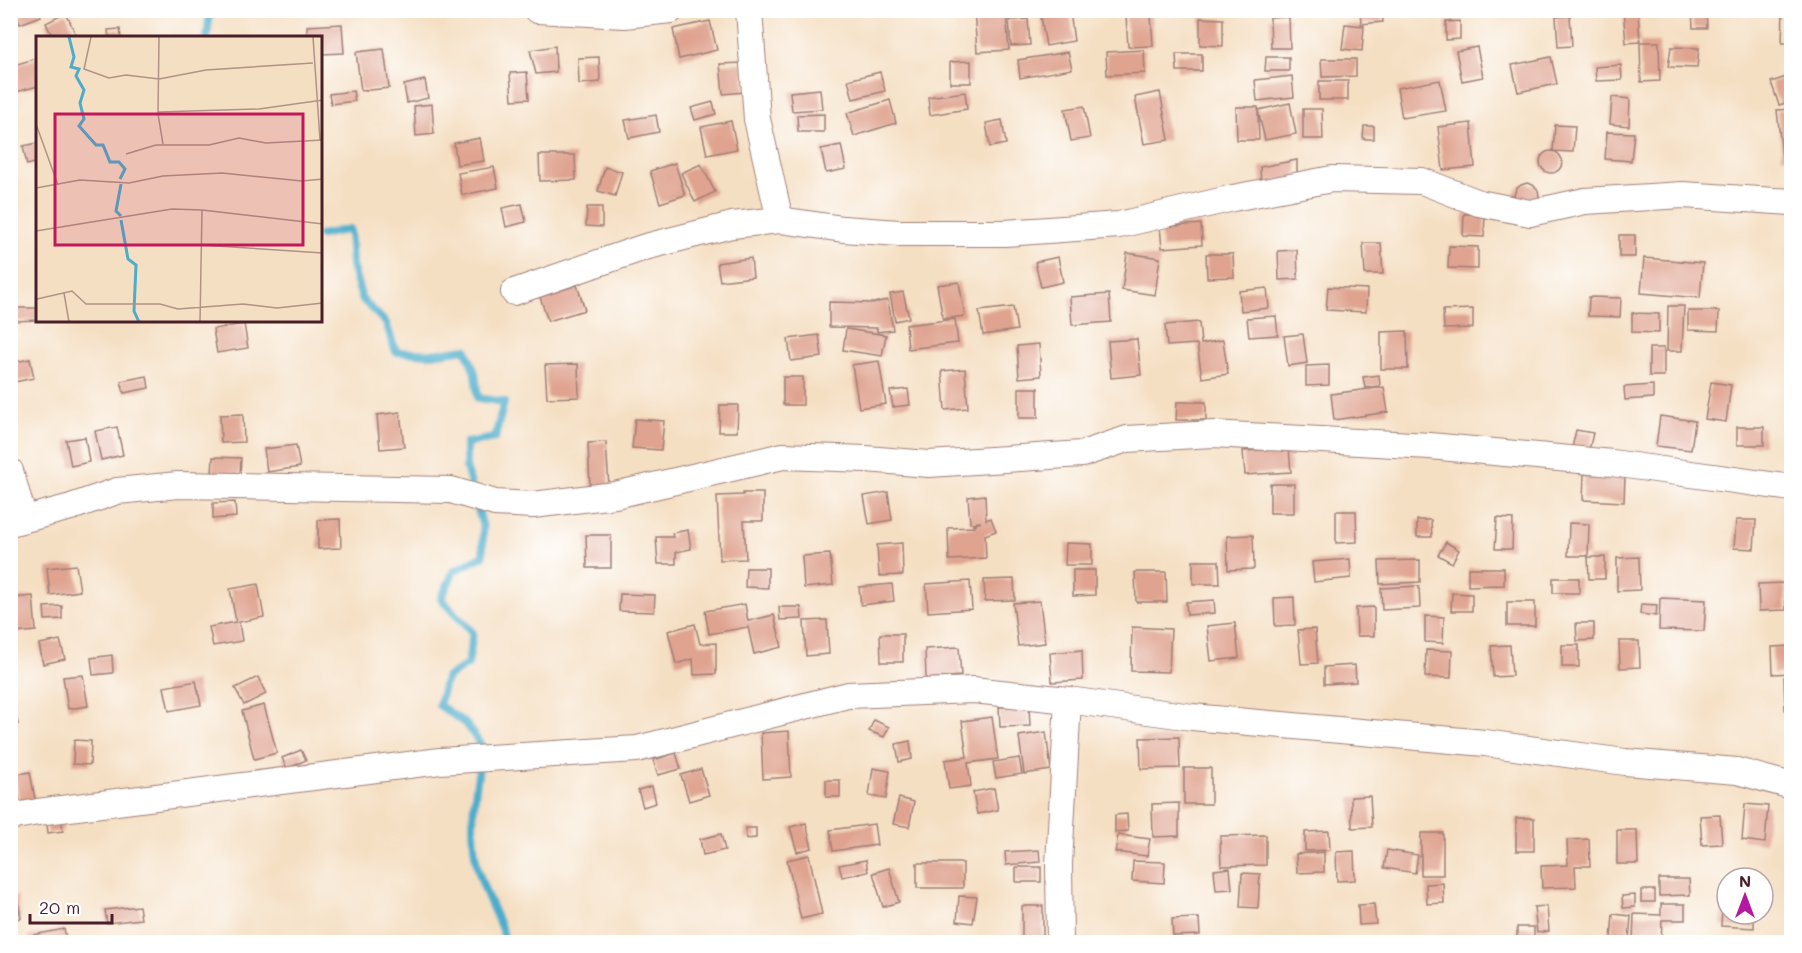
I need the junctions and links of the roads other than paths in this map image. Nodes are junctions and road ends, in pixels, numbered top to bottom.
1 (537, 10) edge
2 (671, 10) edge
3 (749, 10) edge
4 (1791, 202) edge
5 (780, 220) junction
6 (514, 292) dead end
7 (10, 471) edge
8 (1791, 488) edge
9 (17, 521) edge
10 (1068, 700) junction
11 (1791, 786) edge
12 (10, 817) edge
13 (1060, 942) edge

1 - 2 street
3 - 5 street
4 - 5 street
5 - 6 street
7 - 9 street
8 - 9 street
10 - 11 street
10 - 12 street
10 - 13 street

